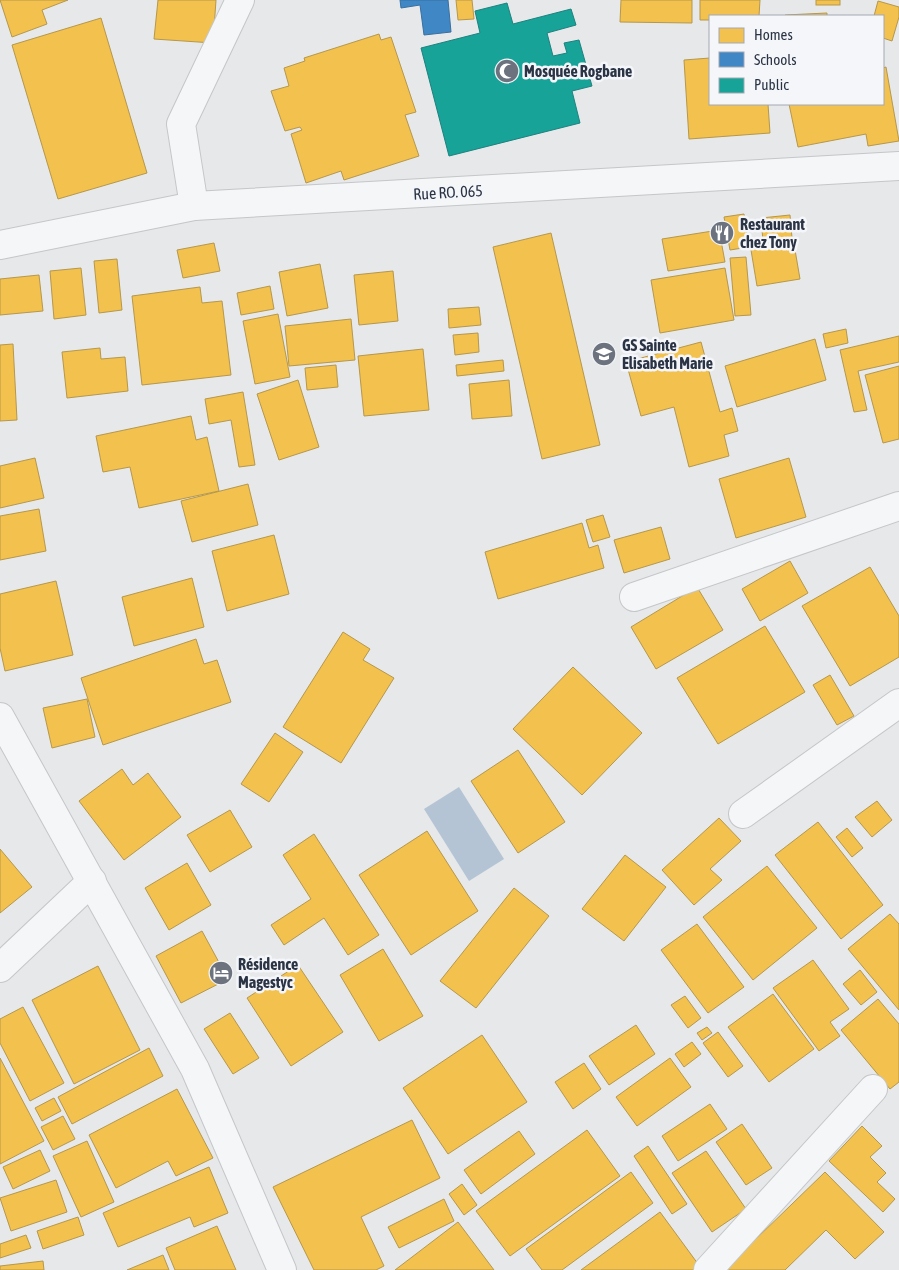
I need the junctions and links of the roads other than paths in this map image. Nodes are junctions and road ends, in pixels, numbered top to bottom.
1 (240, 0) edge
2 (899, 166) edge
3 (194, 206) junction
4 (0, 245) edge
5 (899, 506) edge
6 (634, 597) dead end
7 (899, 703) edge
8 (0, 717) edge
9 (743, 814) dead end
10 (92, 881) junction
11 (0, 968) edge
12 (873, 1088) dead end
13 (282, 1270) edge
14 (708, 1270) edge

1 - 3 street
2 - 3 street, Rue RO. 065
3 - 4 street, Rue RO. 065
5 - 6 street
7 - 9 street
8 - 10 street
10 - 11 street
10 - 13 street
12 - 14 street

